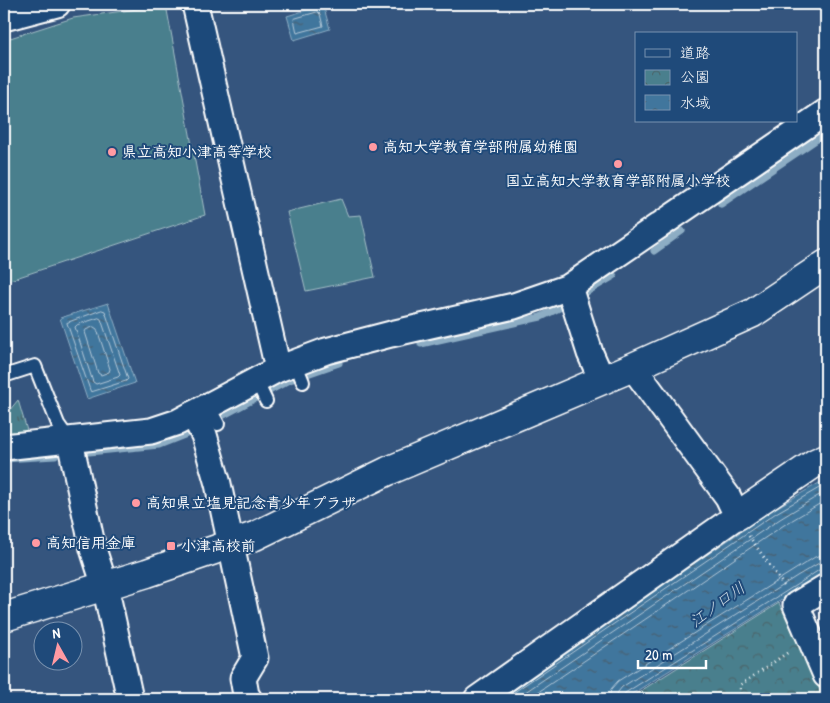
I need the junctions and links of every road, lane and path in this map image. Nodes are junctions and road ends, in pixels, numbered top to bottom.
1 (57, 4) edge
2 (194, 4) edge
3 (4, 18) edge
4 (826, 112) edge
5 (826, 264) edge
6 (572, 297) junction
7 (633, 367) junction
8 (4, 376) edge
9 (280, 379) junction
10 (602, 380) junction
11 (206, 419) junction
12 (70, 441) junction
13 (4, 448) edge
14 (826, 458) edge
15 (743, 526) junction
16 (231, 544) junction
17 (105, 586) junction
18 (826, 587) edge
19 (787, 590) dead end
20 (4, 617) edge
21 (809, 638) junction
22 (826, 675) edge
23 (130, 699) edge
24 (249, 699) edge
25 (476, 699) edge
26 (741, 699) edge

1 - 3 street
2 - 9 street
4 - 6 street
5 - 7 street
6 - 9 street
6 - 10 street
7 - 10 street
7 - 15 street
8 - 12 lane
9 - 11 street
10 - 16 street
11 - 12 street
11 - 16 street
12 - 13 street
12 - 17 street
14 - 15 street
15 - 19 path
15 - 25 street
16 - 17 street
16 - 24 street
17 - 20 street
17 - 23 street
18 - 21 street
21 - 22 street
21 - 26 path

